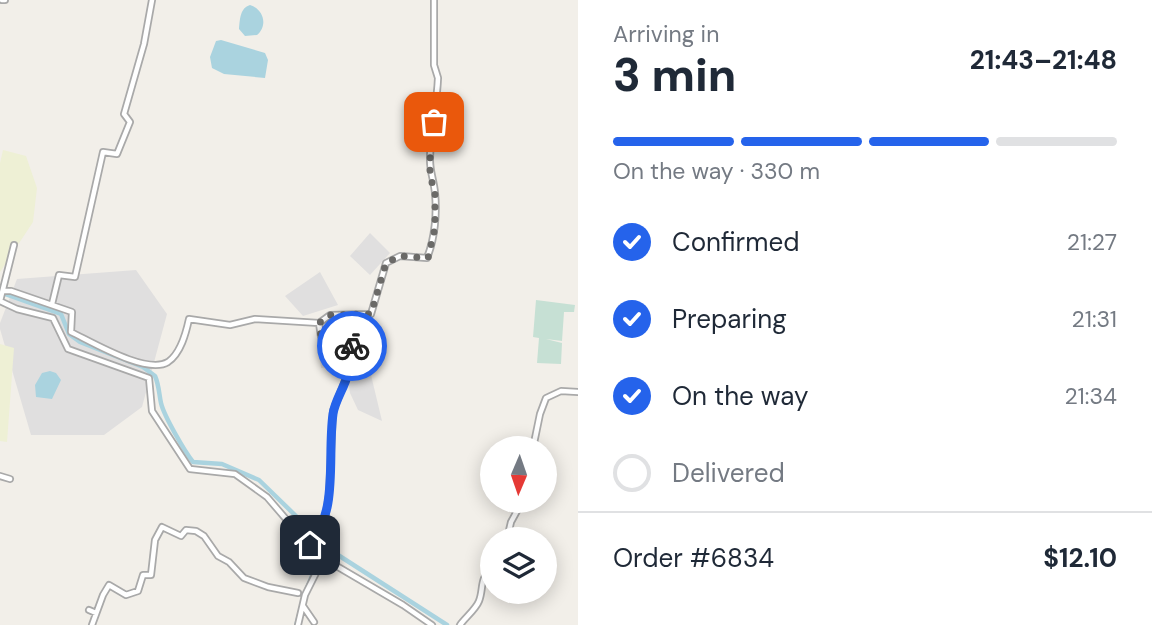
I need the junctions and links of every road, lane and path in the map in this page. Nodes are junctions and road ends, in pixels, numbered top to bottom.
1 (152, 0) edge
2 (434, 0) edge
3 (14, 246) dead end
4 (4, 291) junction
5 (0, 300) edge
6 (51, 304) junction
7 (319, 323) junction
8 (578, 392) edge
9 (535, 436) edge
10 (0, 475) edge
11 (10, 480) dead end
12 (311, 544) junction
13 (323, 559) junction
14 (480, 587) edge
15 (298, 593) dead end
16 (303, 605) junction
17 (89, 610) dead end
18 (96, 613) junction
19 (314, 622) dead end
20 (92, 625) edge
21 (298, 625) edge
22 (432, 625) edge
23 (460, 625) edge

1 - 6 street
2 - 7 street
3 - 4 street
4 - 5 street
4 - 6 street
5 - 12 street
6 - 7 street
7 - 12 street
8 - 9 street
10 - 11 street
12 - 13 street
13 - 16 street
13 - 22 street
14 - 23 street
15 - 18 street
16 - 19 street
16 - 21 street
17 - 18 street
18 - 20 street

